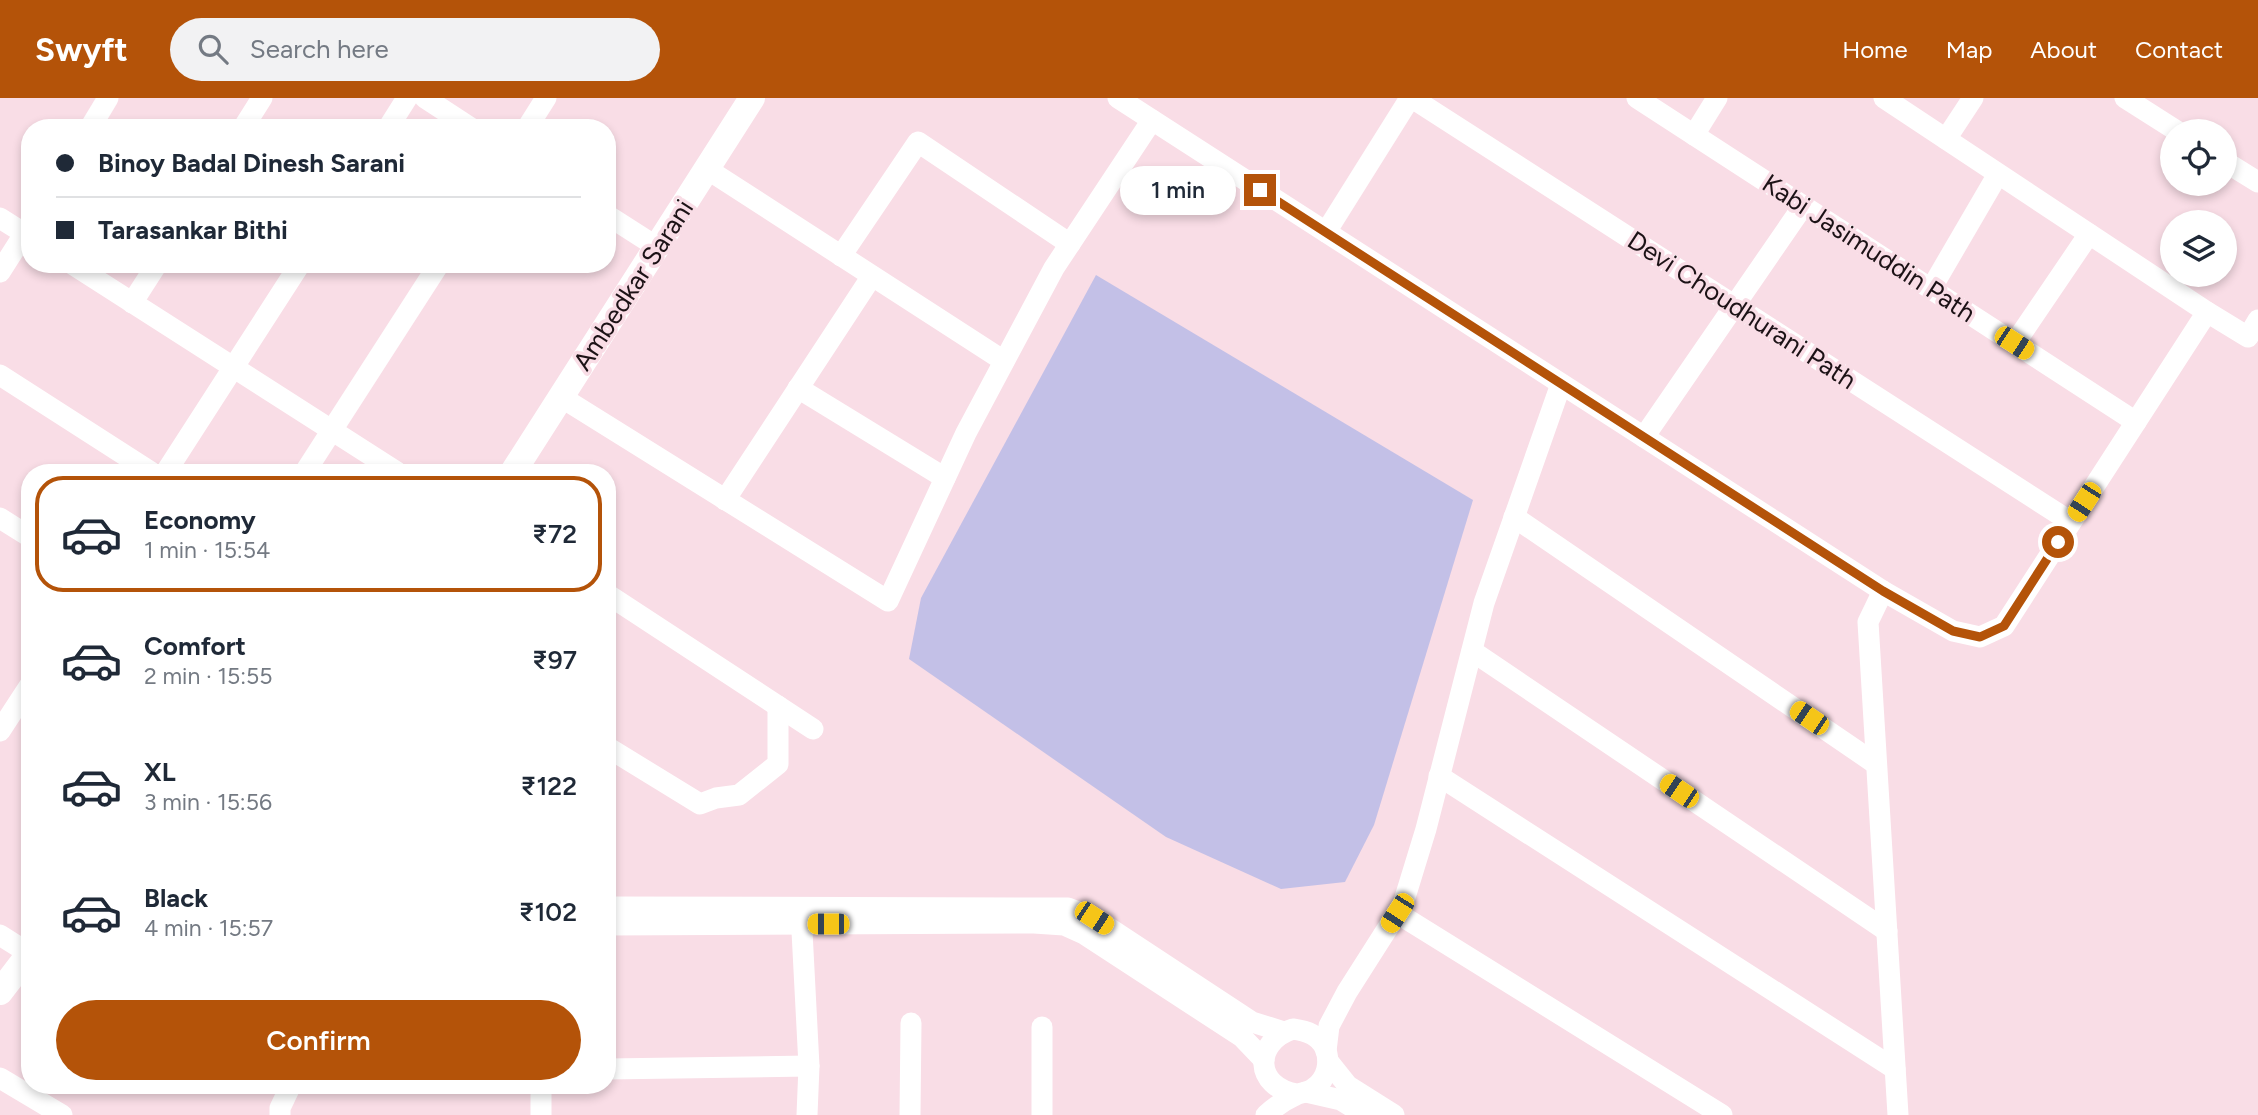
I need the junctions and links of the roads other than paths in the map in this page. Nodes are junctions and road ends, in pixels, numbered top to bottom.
1 (108, 98) edge
2 (262, 98) edge
3 (407, 98) edge
4 (425, 98) edge
5 (546, 98) edge
6 (752, 98) edge
7 (1118, 98) edge
8 (1411, 98) edge
9 (1637, 98) edge
10 (1717, 98) edge
11 (1884, 98) edge
12 (1973, 98) edge
13 (2125, 98) edge
14 (95, 119) edge
15 (249, 119) edge
16 (394, 119) edge
17 (457, 119) edge
18 (533, 119) edge
19 (1152, 120) junction
20 (2160, 120) edge
21 (1693, 135) junction
22 (1946, 139) junction
23 (707, 169) junction
24 (2237, 169) edge
25 (1998, 174) junction
26 (2258, 182) edge
27 (1803, 206) junction
28 (0, 218) edge
29 (616, 221) edge
30 (21, 228) edge
31 (1325, 232) junction
32 (2089, 234) junction
33 (21, 242) edge
34 (1070, 244) junction
35 (657, 247) junction
36 (841, 256) junction
37 (0, 272) edge
38 (86, 273) edge
39 (151, 273) edge
40 (294, 273) edge
41 (433, 273) edge
42 (872, 276) junction
43 (1931, 289) junction
44 (132, 303) junction
45 (1735, 305) junction
46 (2207, 312) junction
47 (2258, 320) edge
48 (2014, 343) junction
49 (1004, 361) junction
50 (233, 368) junction
51 (0, 375) edge
52 (1561, 384) junction
53 (798, 388) junction
54 (561, 397) junction
55 (2136, 422) junction
56 (332, 431) junction
57 (1644, 437) junction
58 (139, 464) edge
59 (171, 464) edge
60 (310, 464) edge
61 (384, 464) edge
62 (518, 464) edge
63 (946, 478) junction
64 (725, 499) junction
65 (1514, 517) junction
66 (0, 518) edge
67 (2071, 522) junction
68 (21, 531) edge
69 (1883, 591) junction
70 (616, 600) edge
71 (1472, 651) junction
72 (21, 699) edge
73 (778, 706) junction
74 (813, 729) dead end
75 (0, 731) edge
76 (616, 753) edge
77 (1877, 764) junction
78 (1439, 776) junction
79 (616, 907) edge
80 (1397, 913) junction
81 (802, 915) junction
82 (616, 925) edge
83 (1887, 931) junction
84 (0, 935) edge
85 (21, 948) edge
86 (21, 965) edge
87 (0, 992) edge
88 (1347, 992) junction
89 (911, 1023) dead end
90 (1041, 1027) dead end
91 (1289, 1031) junction
92 (1327, 1056) junction
93 (809, 1066) junction
94 (616, 1069) edge
95 (1266, 1069) junction
96 (1895, 1069) junction
97 (0, 1078) edge
98 (21, 1091) edge
99 (1301, 1093) junction
100 (27, 1094) edge
101 (287, 1094) edge
102 (541, 1094) edge
103 (62, 1115) edge
104 (280, 1115) edge
105 (541, 1115) edge
106 (807, 1115) edge
107 (910, 1115) edge
108 (1041, 1115) edge
109 (1258, 1115) edge
110 (1266, 1115) edge
111 (1365, 1115) edge
112 (1394, 1115) edge
113 (1722, 1115) edge
114 (1898, 1115) edge

1 - 14 street
2 - 15 street
3 - 16 street
4 - 17 street
5 - 18 street
6 - 23 street, Ambedkar Sarani
7 - 19 street
8 - 31 street
8 - 45 street, Devi Choudhurani Path
9 - 21 street, Kabi Jasimuddin Path
10 - 21 street
11 - 22 street
12 - 22 street
13 - 20 street
19 - 31 street
19 - 34 street
21 - 27 street, Kabi Jasimuddin Path
22 - 25 street
23 - 35 street, Ambedkar Sarani
23 - 36 street
24 - 26 street
25 - 32 street
25 - 43 street
27 - 43 street, Kabi Jasimuddin Path
27 - 45 street
28 - 30 street
29 - 35 street
31 - 52 street
32 - 46 street
32 - 48 street
33 - 37 street
34 - 36 street
34 - 49 street
35 - 54 street, Ambedkar Sarani
36 - 42 street
38 - 44 street
39 - 44 street
40 - 50 street
41 - 56 street
42 - 49 street
42 - 53 street
43 - 48 street, Kabi Jasimuddin Path
44 - 50 street
45 - 57 street
45 - 67 street, Devi Choudhurani Path
46 - 47 street
46 - 55 street
48 - 55 street, Kabi Jasimuddin Path
49 - 63 street
50 - 56 street
50 - 59 street
51 - 58 street
52 - 57 street
52 - 65 street
53 - 63 street
53 - 64 street
54 - 62 street, Ambedkar Sarani
54 - 64 street
55 - 67 street
56 - 60 street
56 - 61 street
57 - 69 street
63 - 64 street
65 - 71 street
65 - 77 street
66 - 68 street
67 - 69 street
69 - 77 street
70 - 73 street
71 - 78 street
71 - 83 street
72 - 75 street
73 - 74 street
73 - 76 street
77 - 83 street
78 - 80 street
78 - 96 street
79 - 81 street
80 - 88 street
80 - 113 street
81 - 82 street
81 - 91 street
81 - 93 street
81 - 95 street
83 - 96 street
84 - 85 street
86 - 87 street
88 - 91 street
88 - 92 street
89 - 107 street
90 - 108 street
91 - 92 street
91 - 95 street
92 - 99 street
92 - 112 street
93 - 94 street
93 - 106 street
95 - 99 street
95 - 109 street
96 - 114 street
97 - 98 street
99 - 110 street
99 - 111 street
100 - 103 street
101 - 104 street
102 - 105 street

